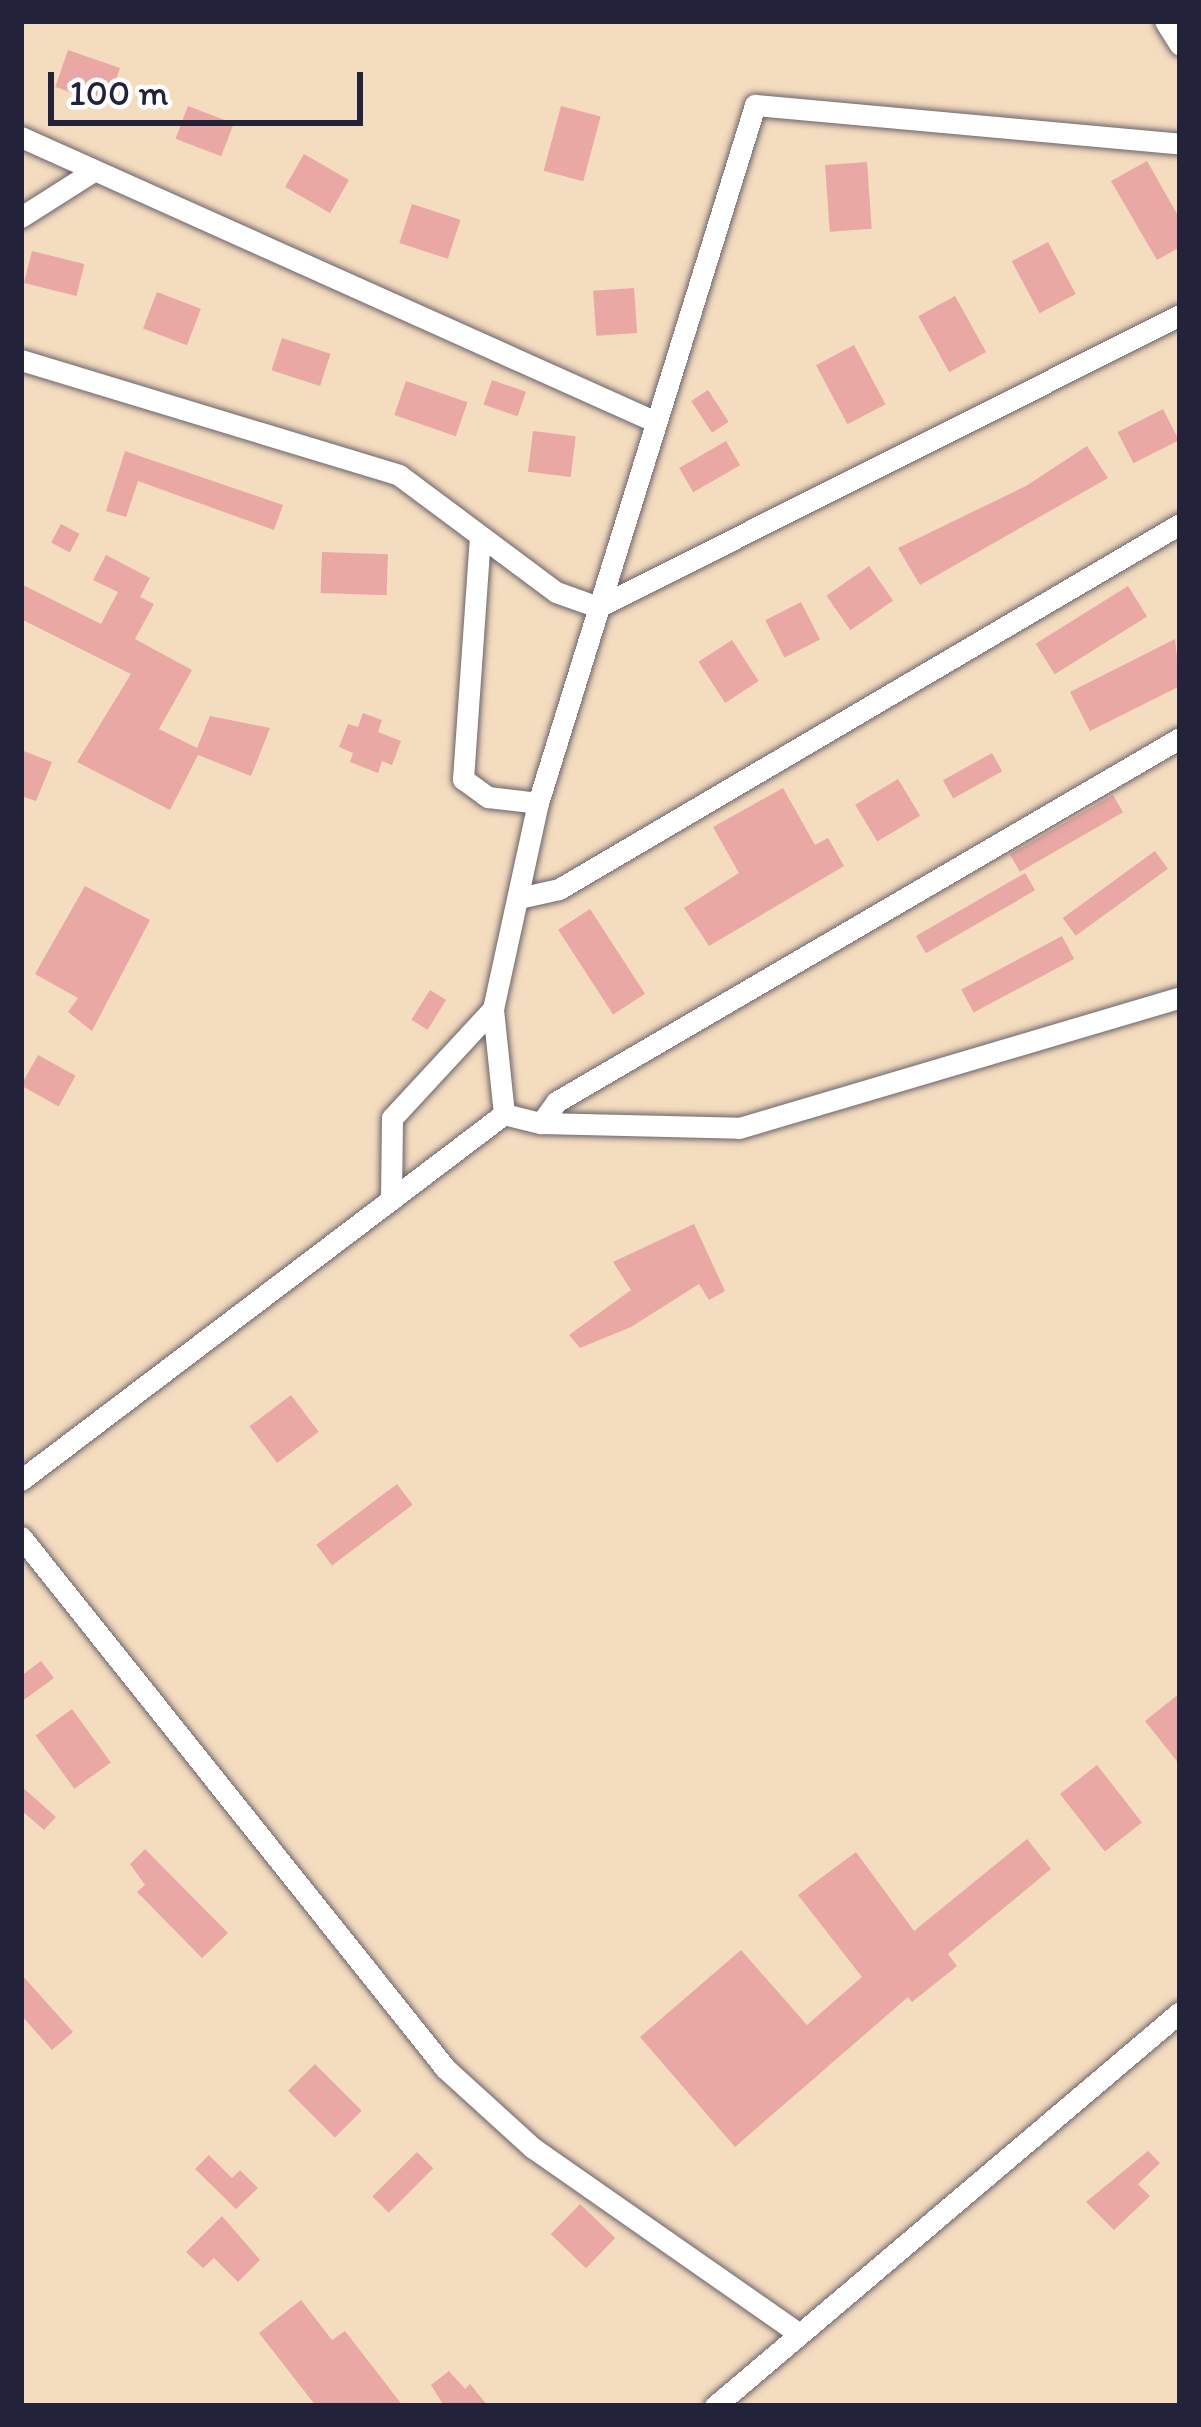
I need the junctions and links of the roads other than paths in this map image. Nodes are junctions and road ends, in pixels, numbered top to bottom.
1 (1165, 21) edge
2 (1180, 45) edge
3 (21, 137) edge
4 (1180, 144) edge
5 (92, 172) junction
6 (21, 217) edge
7 (1180, 315) edge
8 (21, 360) edge
9 (656, 422) junction
10 (1180, 524) edge
11 (480, 536) junction
12 (598, 607) junction
13 (1180, 738) edge
14 (538, 803) junction
15 (519, 898) junction
16 (1180, 997) edge
17 (493, 1009) junction
18 (504, 1114) junction
19 (541, 1123) junction
20 (391, 1200) junction
21 (21, 1480) edge
22 (21, 1538) edge
23 (1180, 2012) edge
24 (798, 2333) junction
25 (716, 2406) edge

1 - 2 street
3 - 5 street
4 - 9 street
5 - 6 street
5 - 9 street
7 - 12 street
8 - 11 street
9 - 12 street
10 - 15 street
11 - 12 street
11 - 14 street
12 - 14 street
13 - 19 street
14 - 15 street
15 - 17 street
16 - 19 street
17 - 18 street
17 - 20 street
18 - 19 street
18 - 20 street
20 - 21 street
22 - 24 street
23 - 24 street
24 - 25 street

